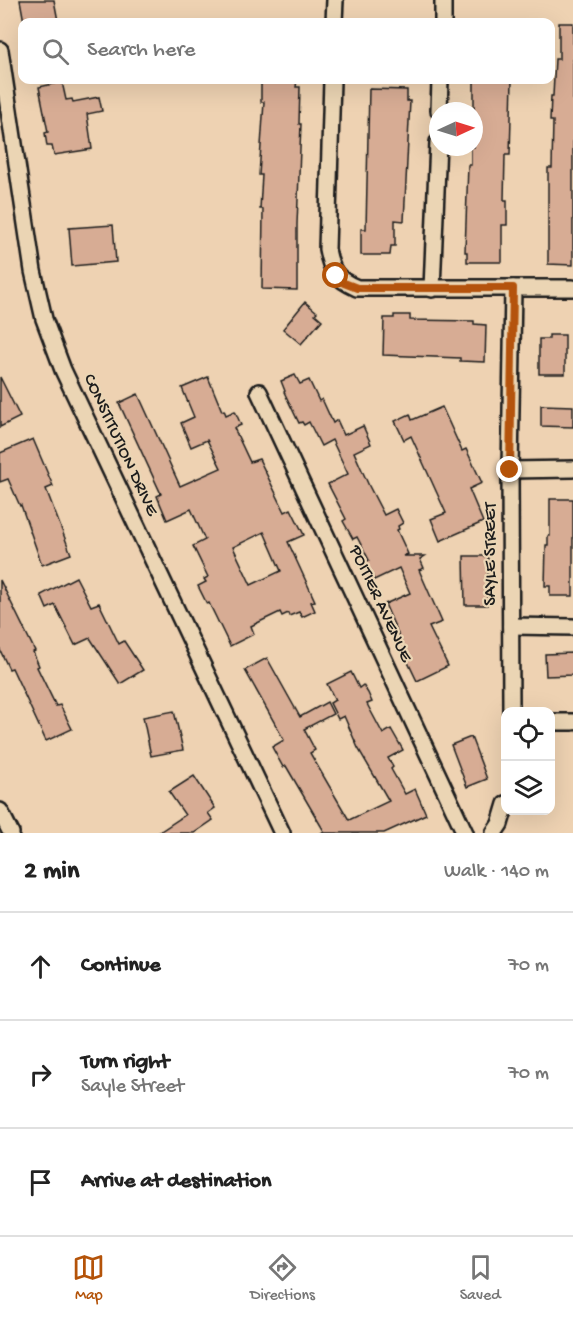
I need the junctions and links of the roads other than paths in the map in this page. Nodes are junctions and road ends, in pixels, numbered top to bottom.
1 (335, 0) edge
2 (443, 0) edge
3 (334, 18) edge
4 (443, 18) edge
5 (0, 50) edge
6 (332, 84) edge
7 (440, 84) edge
8 (439, 102) edge
9 (437, 156) edge
10 (513, 288) junction
11 (573, 288) edge
12 (432, 289) junction
13 (260, 392) dead end
14 (573, 469) edge
15 (510, 470) junction
16 (511, 626) junction
17 (573, 627) edge
18 (511, 707) edge
19 (555, 722) edge
20 (573, 722) edge
21 (0, 811) edge
22 (503, 815) edge
23 (11, 833) edge
24 (282, 833) edge
25 (465, 833) edge
26 (494, 833) edge

1 - 3 street
2 - 4 street
5 - 24 street, CONSTITUTION DRIVE
6 - 12 street
7 - 8 street
9 - 12 street
10 - 11 street
10 - 12 street
10 - 15 street, SAYLE STREET
13 - 25 street, POITIER AVENUE
14 - 15 street
15 - 16 street, SAYLE STREET
16 - 17 street
16 - 18 street, SAYLE STREET
19 - 20 street
21 - 23 street
22 - 26 street

